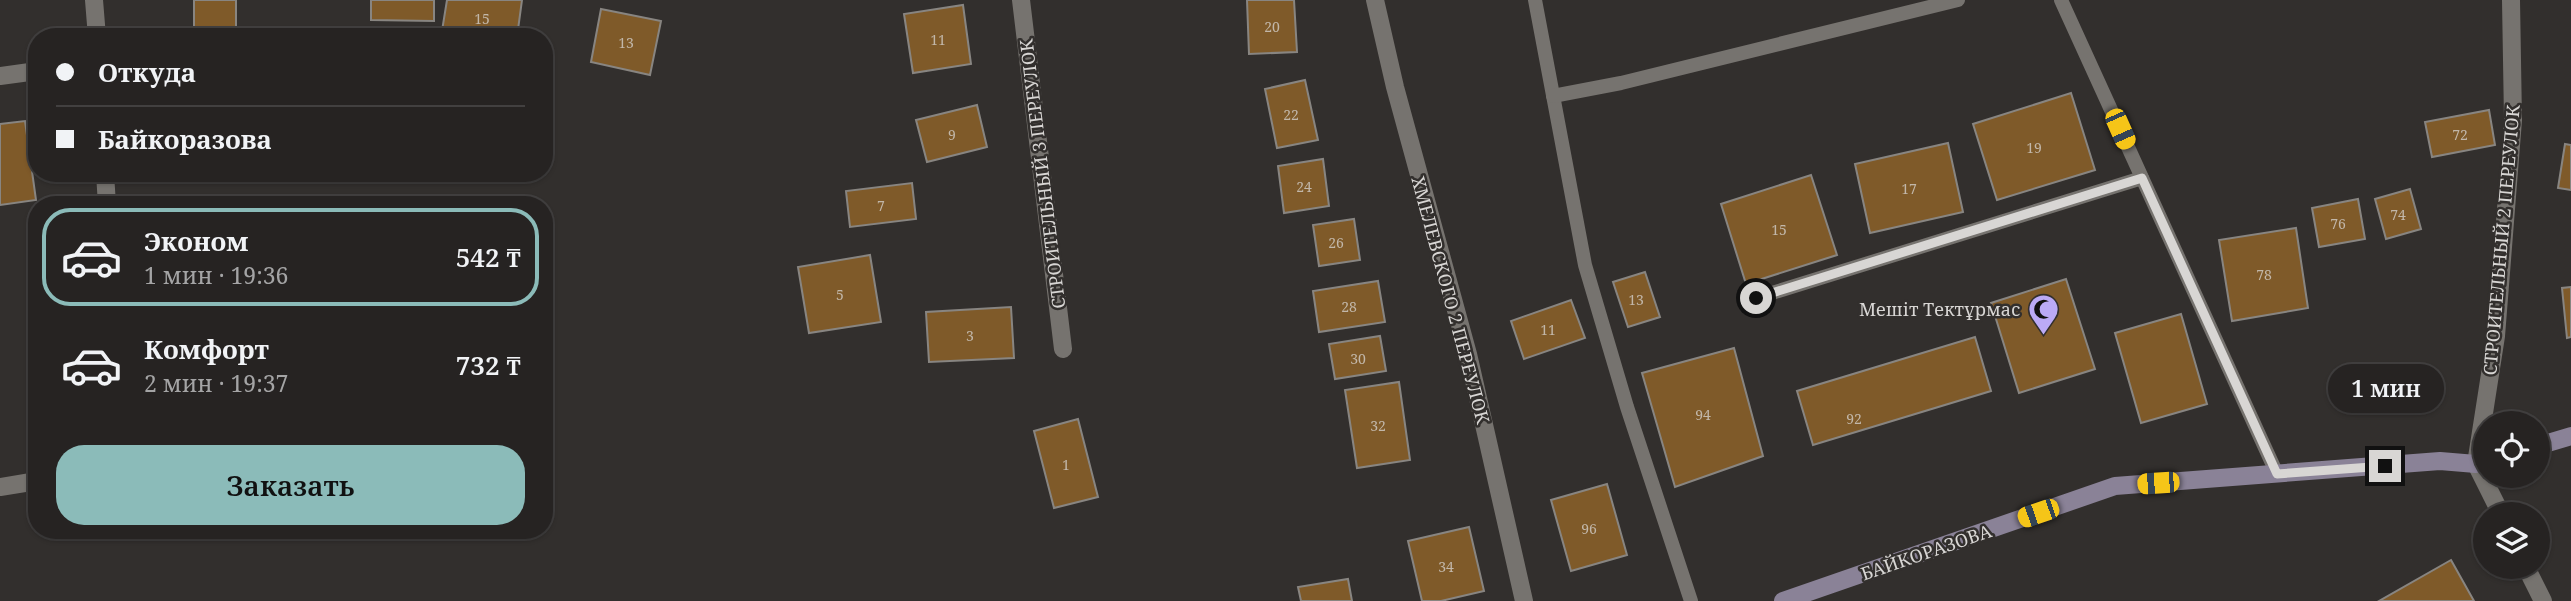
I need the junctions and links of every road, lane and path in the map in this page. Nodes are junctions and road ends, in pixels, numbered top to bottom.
1 (94, 0) edge
2 (1021, 0) edge
3 (1375, 0) edge
4 (1535, 0) edge
5 (1958, 0) edge
6 (2061, 0) edge
7 (2511, 0) edge
8 (96, 28) edge
9 (28, 73) edge
10 (0, 76) edge
11 (1553, 96) junction
12 (2142, 178) junction
13 (1756, 298) dead end
14 (1063, 349) dead end
15 (2486, 411) edge
16 (2571, 436) edge
17 (2550, 442) edge
18 (2473, 462) edge
19 (2277, 474) junction
20 (28, 482) edge
21 (0, 487) edge
22 (2532, 579) edge
23 (1524, 601) edge
24 (1690, 601) edge
25 (1783, 601) edge
26 (2543, 601) edge

1 - 8 street
2 - 14 street, СТРОИТЕЛЬНЫЙ 3 ПЕРЕУЛОК
3 - 23 street, ХМЕЛЕВСКОГО 2 ПЕРЕУЛОК
4 - 11 lane
5 - 11 lane
6 - 12 lane
7 - 15 street, СТРОИТЕЛЬНЫЙ 2 ПЕРЕУЛОК
9 - 10 street
11 - 24 lane
12 - 13 lane
12 - 19 lane
16 - 17 street
18 - 19 street, БАЙКОРАЗОВА
19 - 25 street, БАЙКОРАЗОВА
20 - 21 street
22 - 26 street

